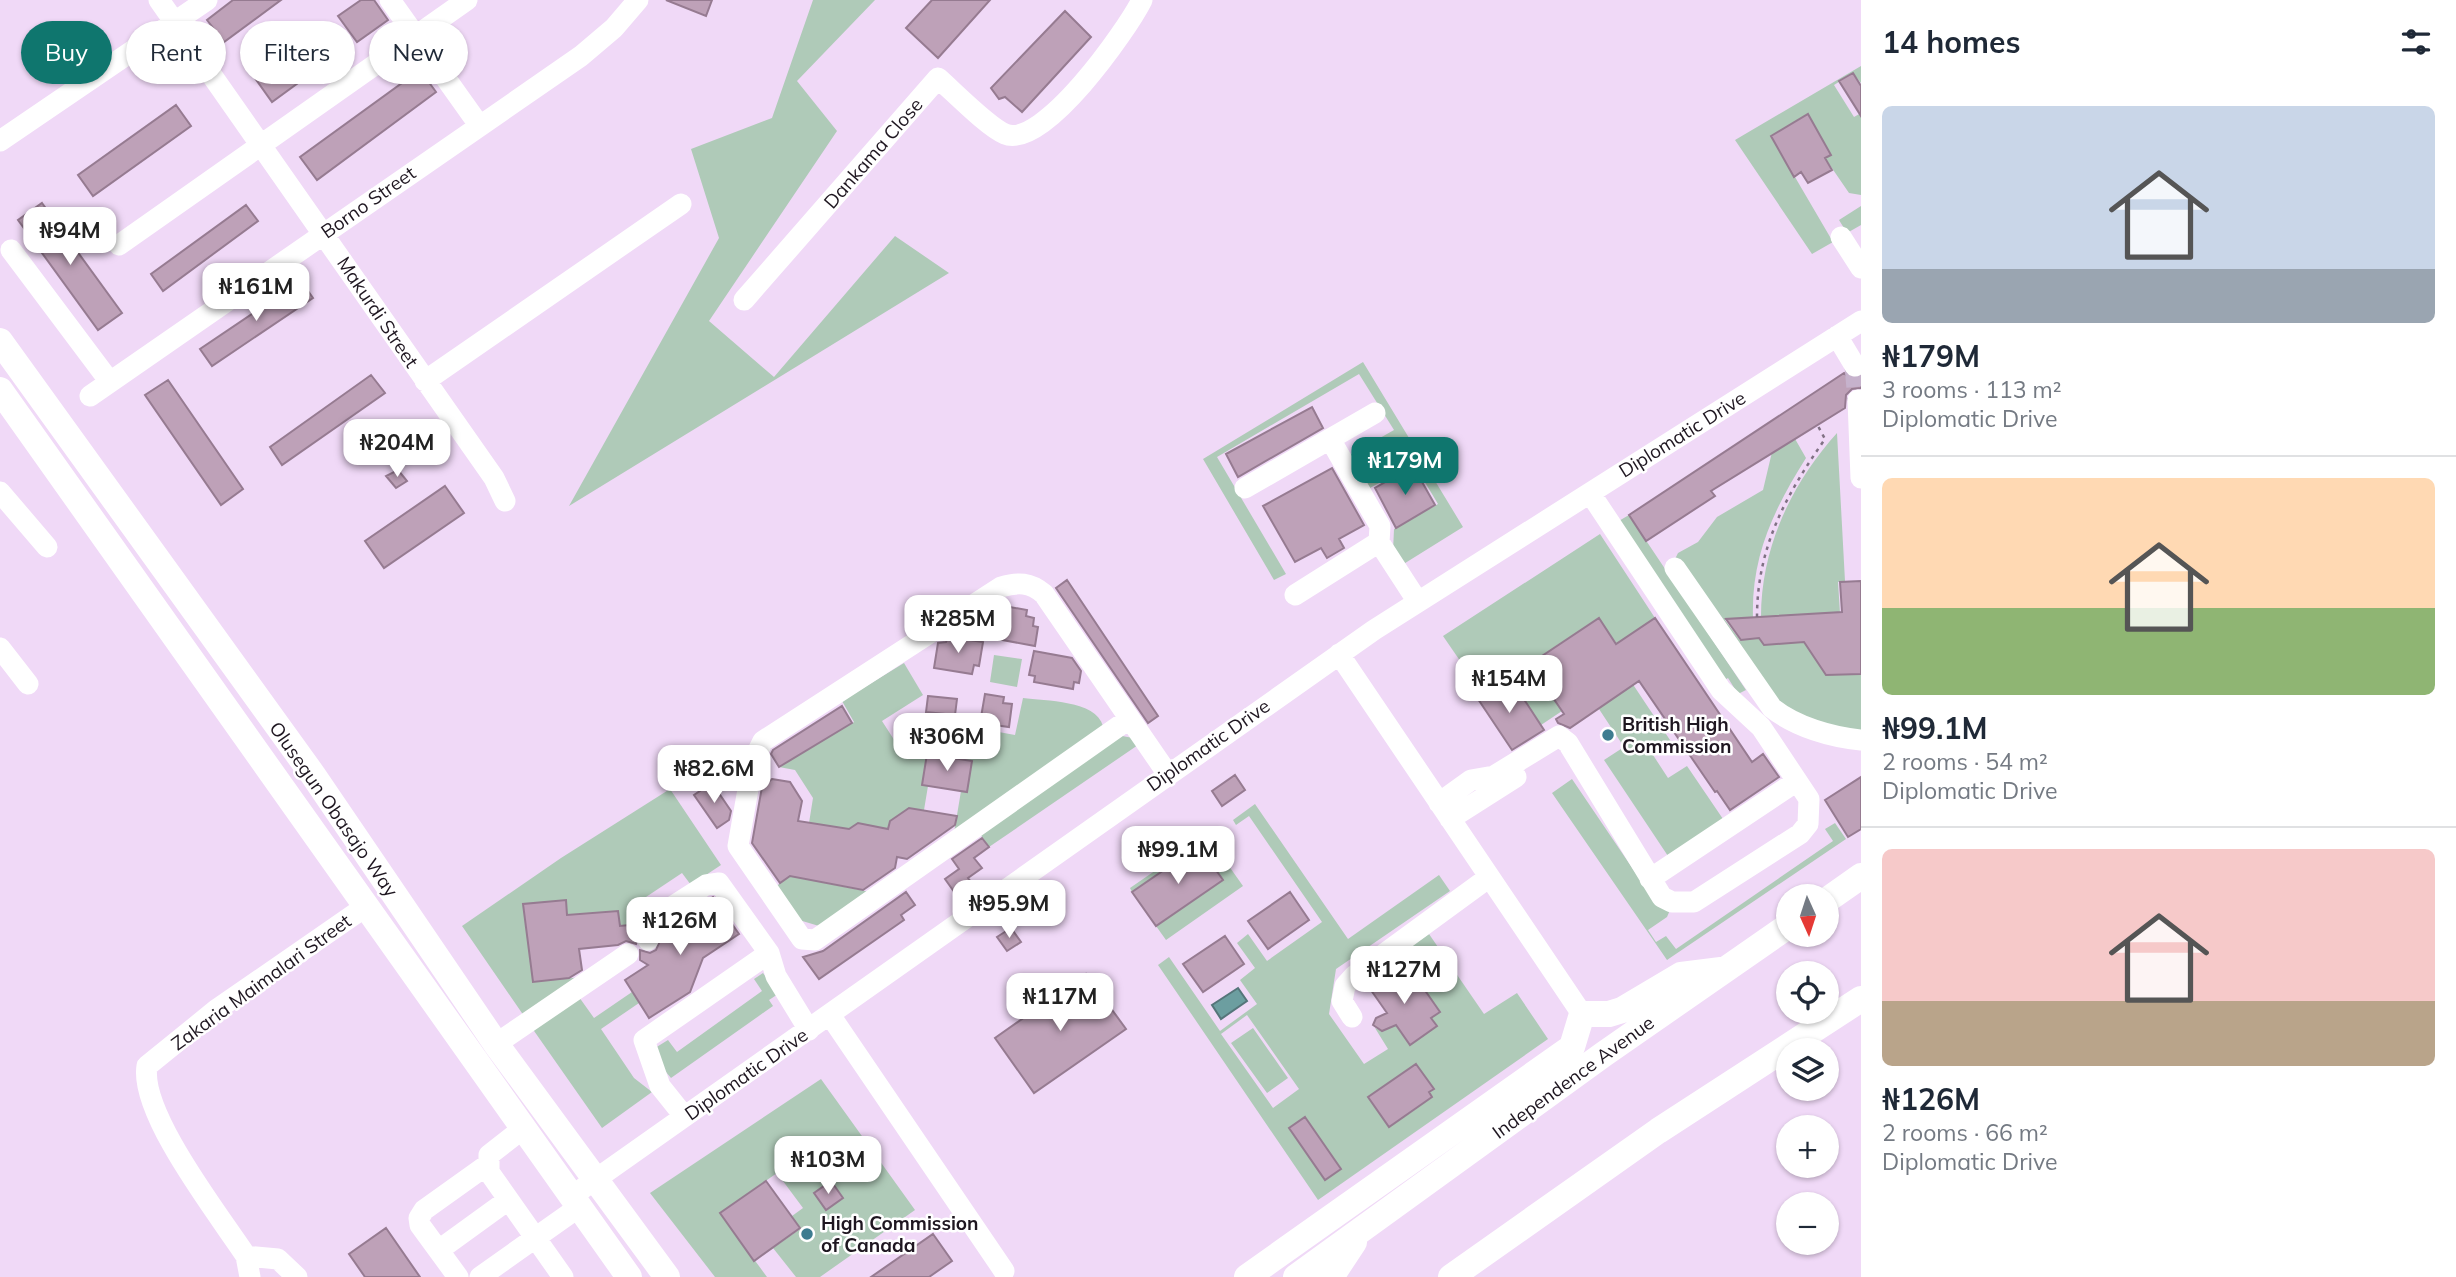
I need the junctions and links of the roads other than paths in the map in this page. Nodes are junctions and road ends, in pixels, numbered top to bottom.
1 (159, 0) edge
2 (208, 0) edge
3 (390, 0) edge
4 (467, 0) edge
5 (638, 0) edge
6 (1142, 0) edge
7 (174, 21) edge
8 (178, 21) edge
9 (405, 21) edge
10 (438, 21) edge
11 (126, 56) edge
12 (369, 70) edge
13 (219, 84) edge
14 (450, 84) edge
15 (479, 125) junction
16 (0, 141) edge
17 (263, 145) junction
18 (681, 204) dead end
19 (324, 233) junction
20 (1840, 237) dead end
21 (119, 245) dead end
22 (11, 250) dead end
23 (1861, 268) edge
24 (744, 300) dead end
25 (1861, 321) edge
26 (1837, 336) junction
27 (0, 341) edge
28 (1855, 366) dead end
29 (425, 381) junction
30 (110, 382) junction
31 (34, 388) junction
32 (90, 396) dead end
33 (1858, 400) dead end
34 (4, 402) edge
35 (1374, 414) dead end
36 (1330, 439) junction
37 (1860, 443) edge
38 (1861, 478) edge
39 (1245, 488) dead end
40 (0, 492) edge
41 (1590, 493) junction
42 (505, 501) dead end
43 (1379, 542) junction
44 (47, 547) dead end
45 (1675, 568) dead end
46 (1295, 594) dead end
47 (1418, 602) junction
48 (0, 648) edge
49 (1339, 654) junction
50 (28, 684) dead end
51 (1129, 719) junction
52 (1861, 740) edge
53 (1167, 774) junction
54 (1797, 781) junction
55 (1445, 811) junction
56 (1861, 876) edge
57 (1488, 878) junction
58 (1650, 879) junction
59 (1839, 892) edge
60 (365, 907) junction
61 (1776, 934) edge
62 (648, 940) dead end
63 (769, 953) junction
64 (628, 954) dead end
65 (1725, 970) junction
66 (458, 989) junction
67 (1861, 999) edge
68 (435, 1003) junction
69 (1582, 1014) junction
70 (830, 1015) junction
71 (1352, 1017) dead end
72 (809, 1030) junction
73 (496, 1044) junction
74 (684, 1116) junction
75 (525, 1127) junction
76 (487, 1164) junction
77 (595, 1180) junction
78 (508, 1200) junction
79 (576, 1201) junction
80 (1360, 1231) junction
81 (535, 1237) junction
82 (439, 1250) junction
83 (248, 1266) edge
84 (1004, 1271) dead end
85 (1458, 1271) edge
86 (297, 1277) edge
87 (458, 1277) edge
88 (480, 1277) edge
89 (563, 1277) edge
90 (629, 1277) edge
91 (667, 1277) edge
92 (1247, 1277) edge
93 (1296, 1277) edge
94 (1331, 1277) edge
95 (1436, 1277) edge

1 - 7 street, Makurdi Street
2 - 8 street
3 - 9 street
4 - 10 street
5 - 15 street, Borno Street
6 - 24 street, Dankama Close
11 - 16 street
12 - 17 street
13 - 17 street, Makurdi Street
14 - 15 street
15 - 19 street, Borno Street
17 - 19 street, Makurdi Street
17 - 21 street
18 - 29 street
19 - 29 street, Makurdi Street
19 - 30 street, Borno Street
20 - 23 street
22 - 30 street
25 - 26 street, Diplomatic Drive
26 - 28 street
26 - 41 street, Diplomatic Drive
27 - 31 main road, Olusegun Obasajo Way
29 - 42 street, Makurdi Street
30 - 32 street, Borno Street
31 - 34 street
31 - 66 main road, Olusegun Obasajo Way
33 - 37 street
34 - 60 main road, Olusegun Obasajo Way
35 - 36 street
36 - 39 street
36 - 43 street
37 - 38 street
40 - 44 street
41 - 47 street, Diplomatic Drive
41 - 54 street
43 - 46 street
43 - 47 street
45 - 52 street
47 - 49 street, Diplomatic Drive
48 - 50 street
49 - 53 street, Diplomatic Drive
49 - 55 street
51 - 51 street
51 - 53 street
53 - 70 street, Diplomatic Drive
54 - 58 street
54 - 58 street
55 - 57 street
55 - 58 street
56 - 59 main road
57 - 69 street
57 - 71 street
60 - 68 main road, Olusegun Obasajo Way
60 - 83 street, Zakaria Maimalari Street
61 - 65 main road, Independence Avenue
62 - 63 street
63 - 72 street
63 - 74 street
64 - 73 street
65 - 69 main road
65 - 80 main road, Independence Avenue
66 - 68 main road
66 - 73 main road, Olusegun Obasajo Way
67 - 85 main road
68 - 75 main road, Olusegun Obasajo Way
69 - 92 main road
70 - 72 street, Diplomatic Drive
70 - 84 street
72 - 74 street, Diplomatic Drive
73 - 77 main road, Olusegun Obasajo Way
74 - 77 street, Diplomatic Drive
75 - 76 street
75 - 79 main road, Olusegun Obasajo Way
76 - 78 street
76 - 82 street
77 - 79 street, Diplomatic Drive
77 - 91 main road, Olusegun Obasajo Way
78 - 81 street
78 - 82 street
79 - 81 street, Diplomatic Drive
79 - 90 main road, Olusegun Obasajo Way
80 - 93 main road, Independence Avenue
80 - 94 main road, Independence Avenue
81 - 88 street, Diplomatic Drive
81 - 89 street
82 - 87 street
83 - 86 street
85 - 95 main road

